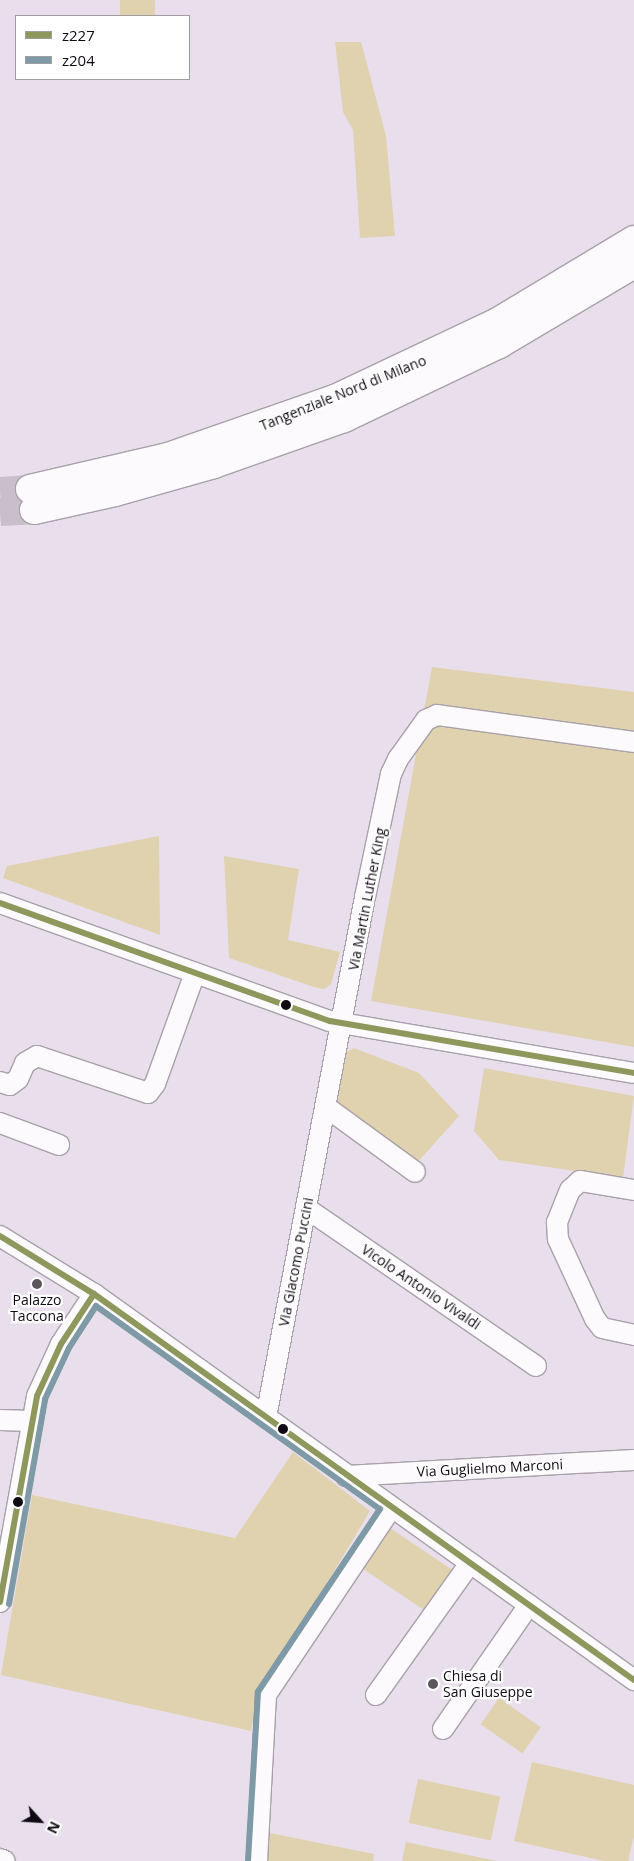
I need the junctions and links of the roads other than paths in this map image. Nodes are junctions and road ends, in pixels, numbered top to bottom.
1 (634, 240) edge
2 (634, 264) edge
3 (634, 742) edge
4 (0, 903) edge
5 (195, 973) junction
6 (341, 1024) junction
7 (634, 1074) edge
8 (0, 1082) edge
9 (326, 1108) junction
10 (0, 1123) edge
11 (60, 1145) dead end
12 (415, 1172) dead end
13 (634, 1189) edge
14 (306, 1208) junction
15 (0, 1236) edge
16 (94, 1294) junction
17 (634, 1335) edge
18 (536, 1366) dead end
19 (266, 1417) junction
20 (0, 1420) edge
21 (32, 1421) junction
22 (634, 1460) edge
23 (346, 1476) junction
24 (392, 1507) junction
25 (6, 1538) edge
26 (470, 1563) junction
27 (0, 1602) edge
28 (529, 1604) junction
29 (634, 1680) edge
30 (376, 1695) dead end
31 (443, 1729) dead end
32 (0, 1859) edge
33 (5, 1861) edge
34 (257, 1861) edge

1 - 2 highway, Tangenziale Nord di Milano
3 - 6 street, Via Martin Luther King
4 - 5 street
5 - 6 street
5 - 8 street
6 - 7 street
6 - 9 street, Via Giacomo Puccini
9 - 12 street
9 - 14 street, Via Giacomo Puccini
10 - 11 street
13 - 17 street
14 - 18 street, Vicolo Antonio Vivaldi
14 - 19 street, Via Giacomo Puccini
15 - 16 street
16 - 19 street
16 - 21 street
19 - 23 street
20 - 21 street
21 - 25 street
22 - 23 street, Via Guglielmo Marconi
23 - 24 street
24 - 26 street
24 - 34 street
25 - 27 street
26 - 28 street
26 - 30 street
28 - 29 street
28 - 31 street
32 - 33 street

